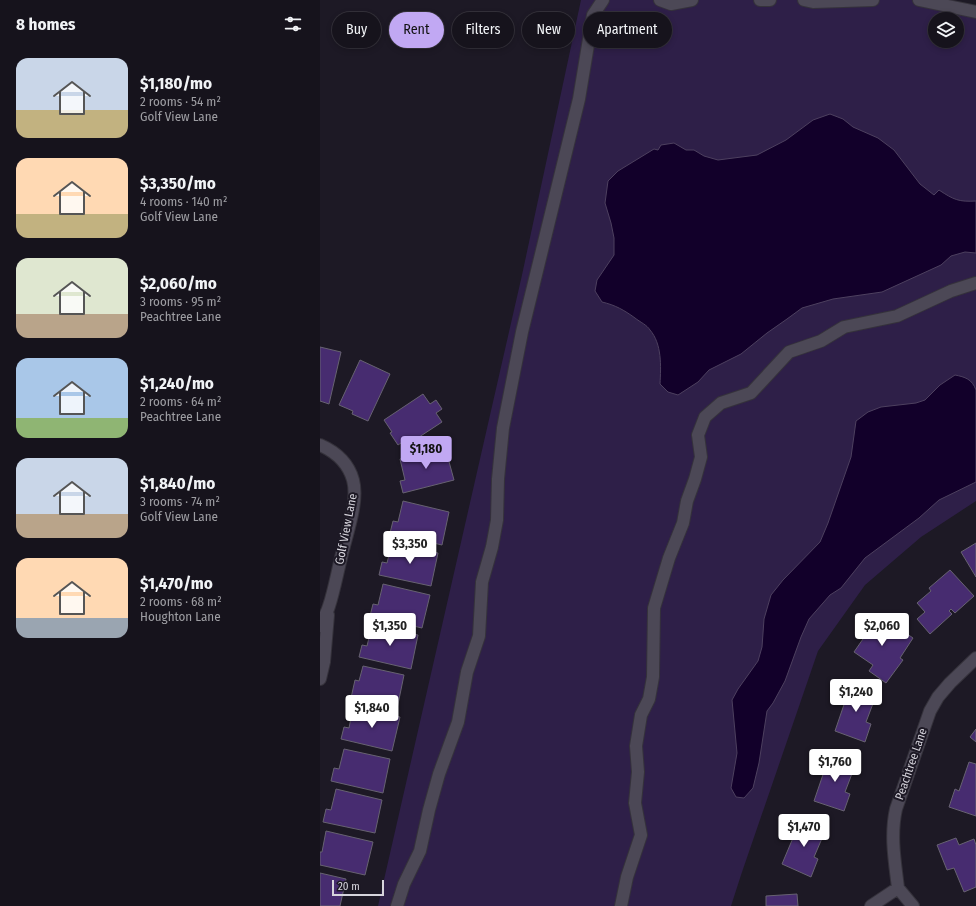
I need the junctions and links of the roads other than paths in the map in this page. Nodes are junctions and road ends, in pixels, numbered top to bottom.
1 (603, 0) edge
2 (660, 0) edge
3 (692, 0) edge
4 (760, 0) edge
5 (770, 0) edge
6 (804, 0) edge
7 (873, 0) edge
8 (919, 0) edge
9 (976, 12) edge
10 (976, 283) edge
11 (320, 445) edge
12 (329, 608) junction
13 (320, 626) edge
14 (976, 658) edge
15 (320, 679) edge
16 (898, 888) junction
17 (397, 906) edge
18 (621, 906) edge
19 (871, 906) edge
20 (913, 906) edge

1 - 17 street
2 - 3 street
4 - 5 street
6 - 7 street
8 - 9 street
10 - 18 street
11 - 12 street, Golf View Lane
12 - 13 street, Golf View Lane
12 - 15 street
14 - 16 street, Peachtree Lane
16 - 19 street
16 - 20 street

